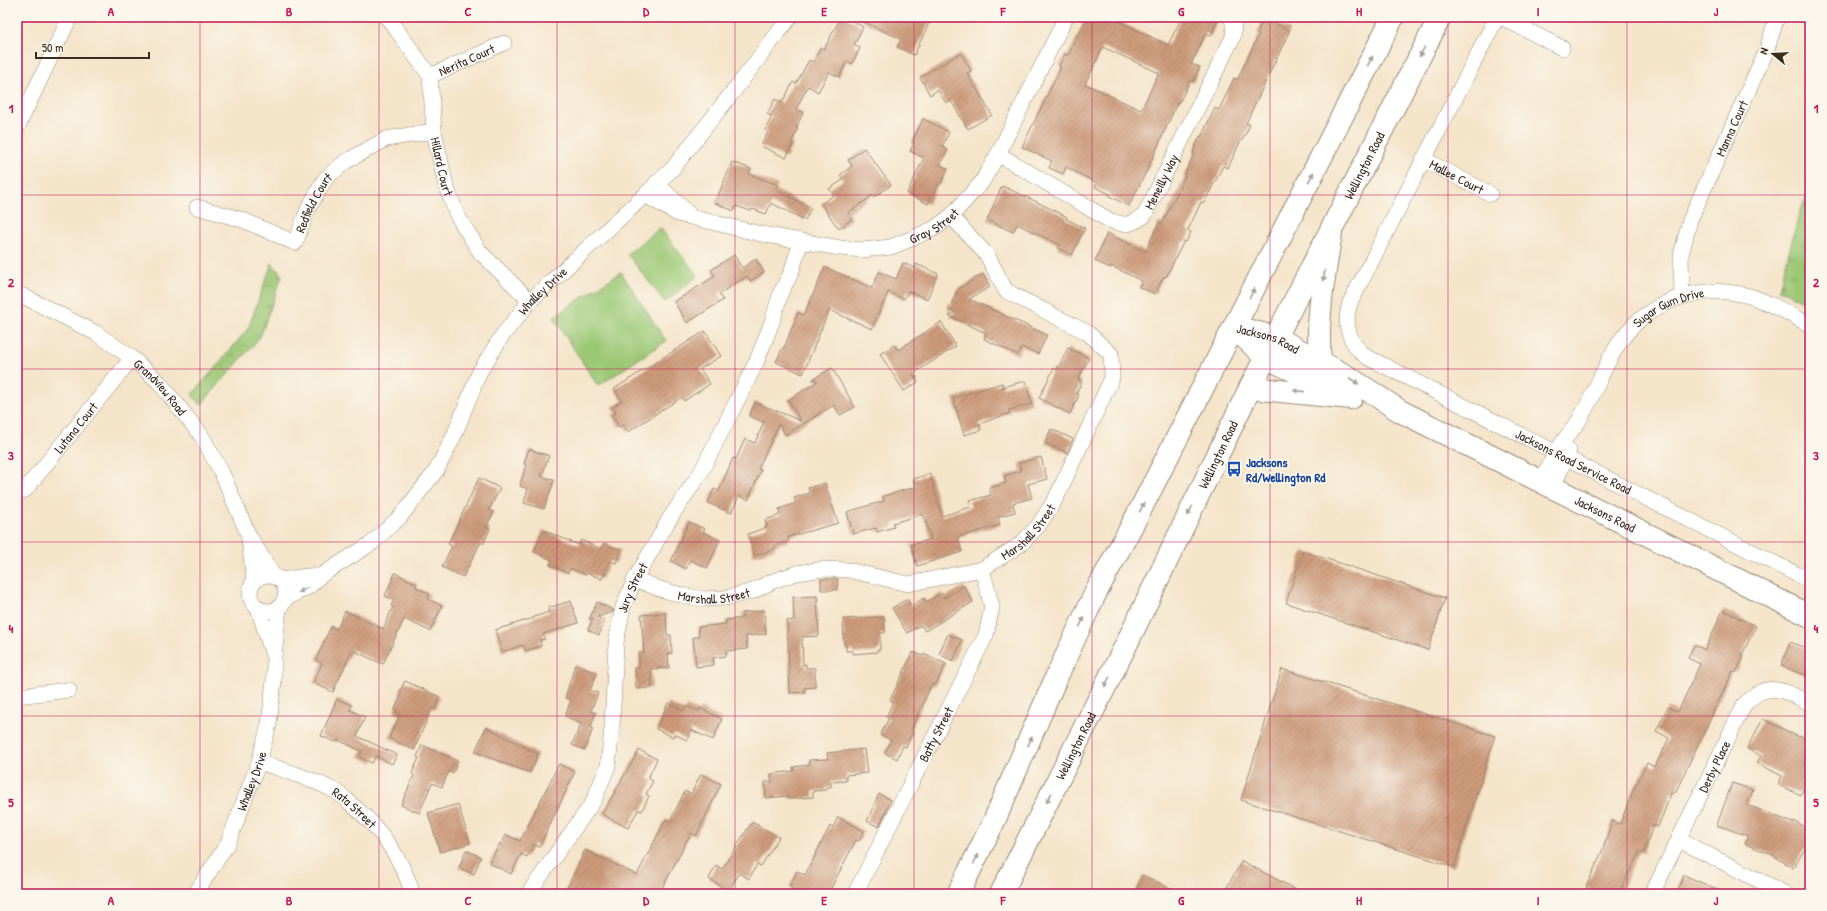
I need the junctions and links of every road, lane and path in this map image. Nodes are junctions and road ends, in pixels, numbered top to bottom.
1 (70, 17) edge
2 (386, 17) edge
3 (790, 17) edge
4 (1066, 17) edge
5 (1232, 17) edge
6 (1393, 17) edge
7 (1440, 17) edge
8 (1497, 17) edge
9 (1501, 17) edge
10 (1777, 17) edge
11 (504, 43) dead end
12 (1562, 48) dead end
13 (430, 76) junction
14 (17, 128) edge
15 (434, 131) junction
16 (998, 154) junction
17 (1424, 159) junction
18 (656, 183) junction
19 (1490, 194) dead end
20 (646, 195) junction
21 (197, 207) dead end
22 (951, 216) junction
23 (691, 217) junction
24 (1332, 224) junction
25 (796, 240) junction
26 (17, 293) edge
27 (1687, 295) junction
28 (530, 301) junction
29 (1810, 325) edge
30 (1234, 327) junction
31 (1276, 337) junction
32 (1265, 357) junction
33 (132, 358) junction
34 (1320, 361) junction
35 (1250, 388) junction
36 (1351, 398) junction
37 (1400, 411) junction
38 (1561, 455) junction
39 (1547, 484) junction
40 (17, 493) edge
41 (248, 534) junction
42 (982, 569) junction
43 (320, 576) junction
44 (277, 578) junction
45 (634, 579) junction
46 (1810, 581) edge
47 (254, 582) junction
48 (281, 603) junction
49 (258, 608) junction
50 (1810, 616) edge
51 (274, 658) junction
52 (69, 690) dead end
53 (17, 696) edge
54 (1810, 704) edge
55 (259, 762) junction
56 (1678, 840) junction
57 (195, 894) edge
58 (413, 894) edge
59 (528, 894) edge
60 (855, 894) edge
61 (958, 894) edge
62 (1001, 894) edge
63 (1652, 894) edge
64 (1786, 894) edge

1 - 14 street
2 - 13 street
3 - 18 street, Whalley Drive
4 - 16 street, Gray Street
5 - 16 street, Meneilly Way
30 -> 6 main road
7 -> 24 main road, Wellington Road
8 - 17 street
9 - 12 street
10 - 27 street, Manna Court
11 - 13 street, Nerita Court
13 - 15 street, Hillard Court
15 - 21 street, Redfield Court
15 - 28 street, Hillard Court
16 - 22 street, Gray Street
17 - 19 street, Mallee Court
17 - 38 street, Jacksons Road Service Road
18 - 20 street, Whalley Drive
18 - 23 street
20 - 23 street, Gray Street
20 - 28 street, Whalley Drive
22 - 25 street, Gray Street
22 - 42 street, Marshall Street
23 - 25 street, Gray Street
24 - 31 main road, Wellington Road
24 -> 34 main road
25 - 45 street, Jury Street
26 - 33 street, Grandview Road
27 - 29 street, Sugar Gum Drive
27 - 38 street, Sugar Gum Drive
28 - 43 street, Whalley Drive
30 - 31 main road, Jacksons Road
30 - 32 main road, Jacksons Road
61 -> 30 main road
31 - 32 main road, Wellington Road
31 - 34 main road, Jacksons Road
32 - 35 main road, Wellington Road
32 - 36 main road, Jacksons Road
33 - 40 street, Lutana Court
33 - 41 street, Grandview Road
34 -> 37 main road, Jacksons Road
36 -> 35 main road
35 -> 62 main road, Wellington Road
36 - 37 main road, Jacksons Road
37 - 39 main road, Jacksons Road
38 - 39 street, Sugar Gum Drive
38 - 46 street, Jacksons Road Service Road
39 - 50 main road, Jacksons Road
41 - 44 street, Grandview Road
41 - 47 street, Grandview Road
42 - 45 street, Marshall Street
42 - 60 street, Batty Street
43 - 44 street, Whalley Drive
43 -> 48 street, Whalley Drive
44 - 47 street
44 - 48 street
45 - 59 street, Jury Street
47 - 49 street
48 - 49 street
48 - 51 street, Whalley Drive
49 - 51 street, Whalley Drive
51 - 55 street, Whalley Drive
52 - 53 street
54 - 56 street, Derby Place
55 - 57 street, Whalley Drive
55 - 58 street, Rata Street
56 - 63 street, Derby Place
56 - 64 street

